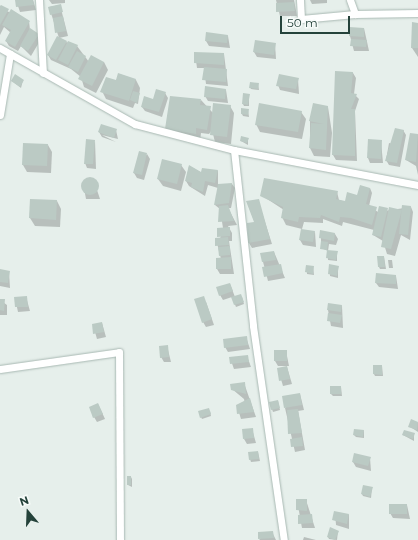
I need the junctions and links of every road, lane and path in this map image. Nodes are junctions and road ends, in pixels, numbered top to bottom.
1 (39, 0) edge
2 (300, 0) edge
3 (350, 0) edge
4 (418, 13) edge
5 (355, 14) junction
6 (0, 48) edge
7 (10, 54) junction
8 (43, 73) junction
9 (0, 115) edge
10 (234, 150) junction
11 (418, 185) edge
12 (0, 368) edge
13 (120, 540) edge
14 (284, 540) edge

1 - 8 street
2 - 5 street
3 - 5 street
4 - 5 street
6 - 7 street
7 - 8 street
7 - 9 street
8 - 10 street
10 - 11 street
10 - 14 street
12 - 13 street

